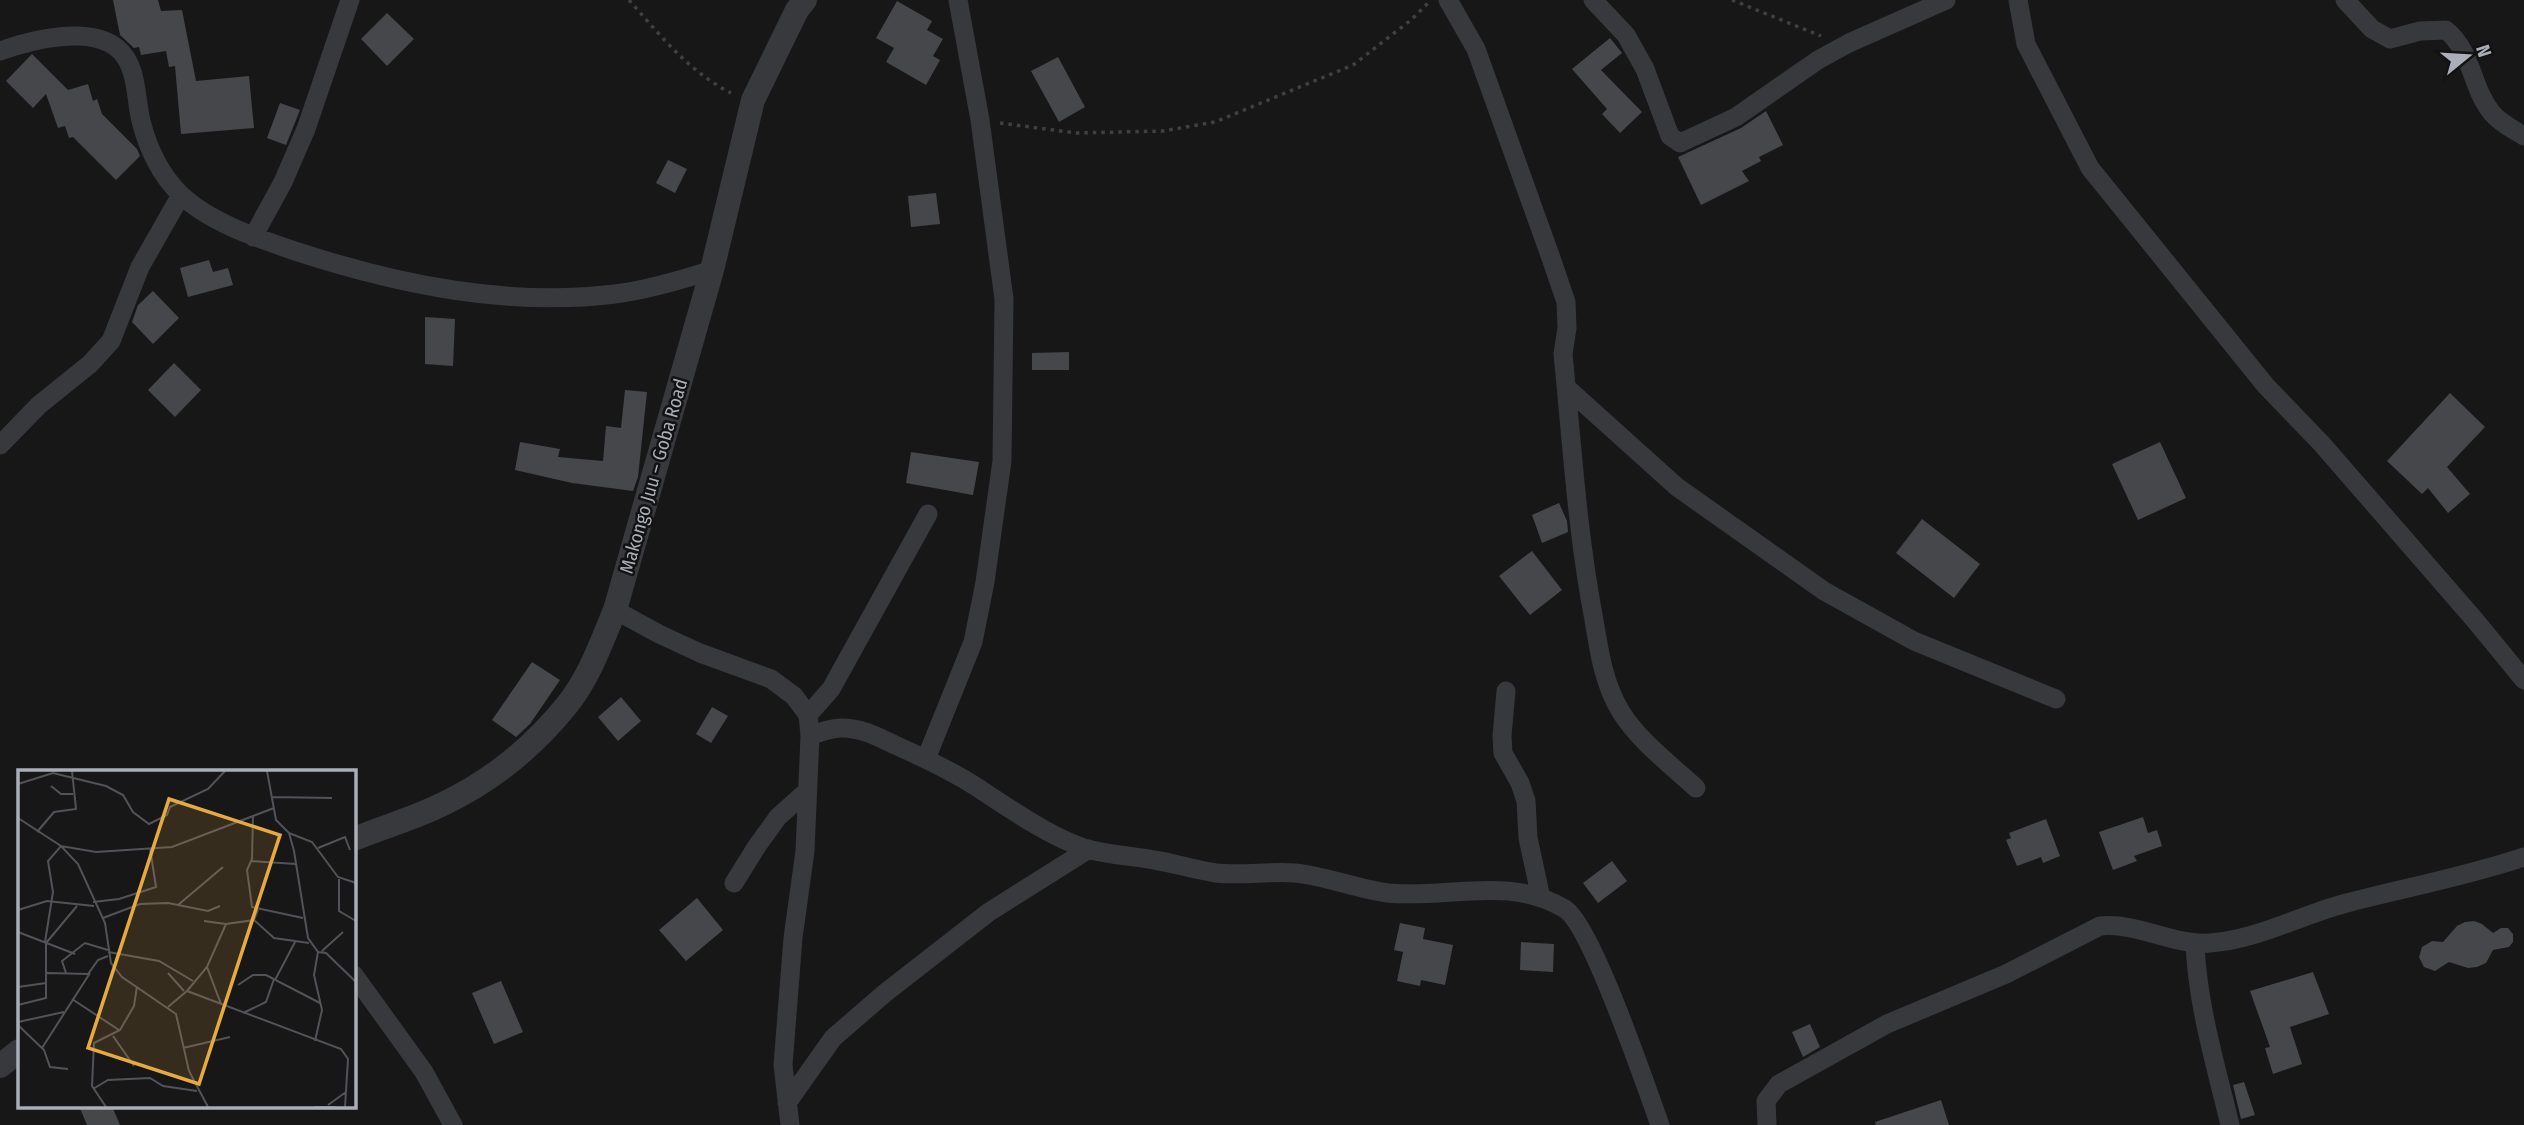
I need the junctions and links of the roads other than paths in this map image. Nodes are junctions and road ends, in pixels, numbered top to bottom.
1 (350, 0) edge
2 (805, 0) edge
3 (958, 0) edge
4 (1448, 0) edge
5 (1593, 0) edge
6 (1946, 0) edge
7 (2018, 0) edge
8 (2345, 0) edge
9 (0, 51) edge
10 (2524, 136) edge
11 (181, 195) junction
12 (253, 237) junction
13 (712, 270) junction
14 (1567, 388) junction
15 (0, 445) edge
16 (928, 514) dead end
17 (615, 610) junction
18 (2524, 680) edge
19 (1506, 691) dead end
20 (2056, 699) dead end
21 (808, 715) junction
22 (810, 736) junction
23 (926, 759) junction
24 (1696, 788) dead end
25 (807, 791) junction
26 (355, 839) edge
27 (1089, 849) junction
28 (2524, 857) edge
29 (734, 883) dead end
30 (1541, 898) junction
31 (2195, 943) junction
32 (355, 976) edge
33 (18, 1052) edge
34 (0, 1066) edge
35 (787, 1103) junction
36 (453, 1125) edge
37 (790, 1125) edge
38 (1660, 1125) edge
39 (1767, 1125) edge
40 (2230, 1125) edge

1 - 12 street
2 - 13 street, Makongo Juu – Goba Road
3 - 23 street
4 - 14 street
5 - 6 street
7 - 18 street
8 - 10 street
9 - 11 street
11 - 12 street
11 - 15 street
12 - 13 street
13 - 17 street, Makongo Juu – Goba Road
14 - 20 street
14 - 24 street
16 - 21 street
17 - 21 street
17 - 26 street, Makongo Juu – Goba Road
19 - 30 street
21 - 22 street
22 - 23 street
22 - 25 street
23 - 27 street
25 - 29 street
25 - 35 street
27 - 30 street
27 - 35 street
28 - 31 street
30 - 38 street
31 - 39 street
31 - 40 street
32 - 36 street
33 - 34 street
35 - 37 street

